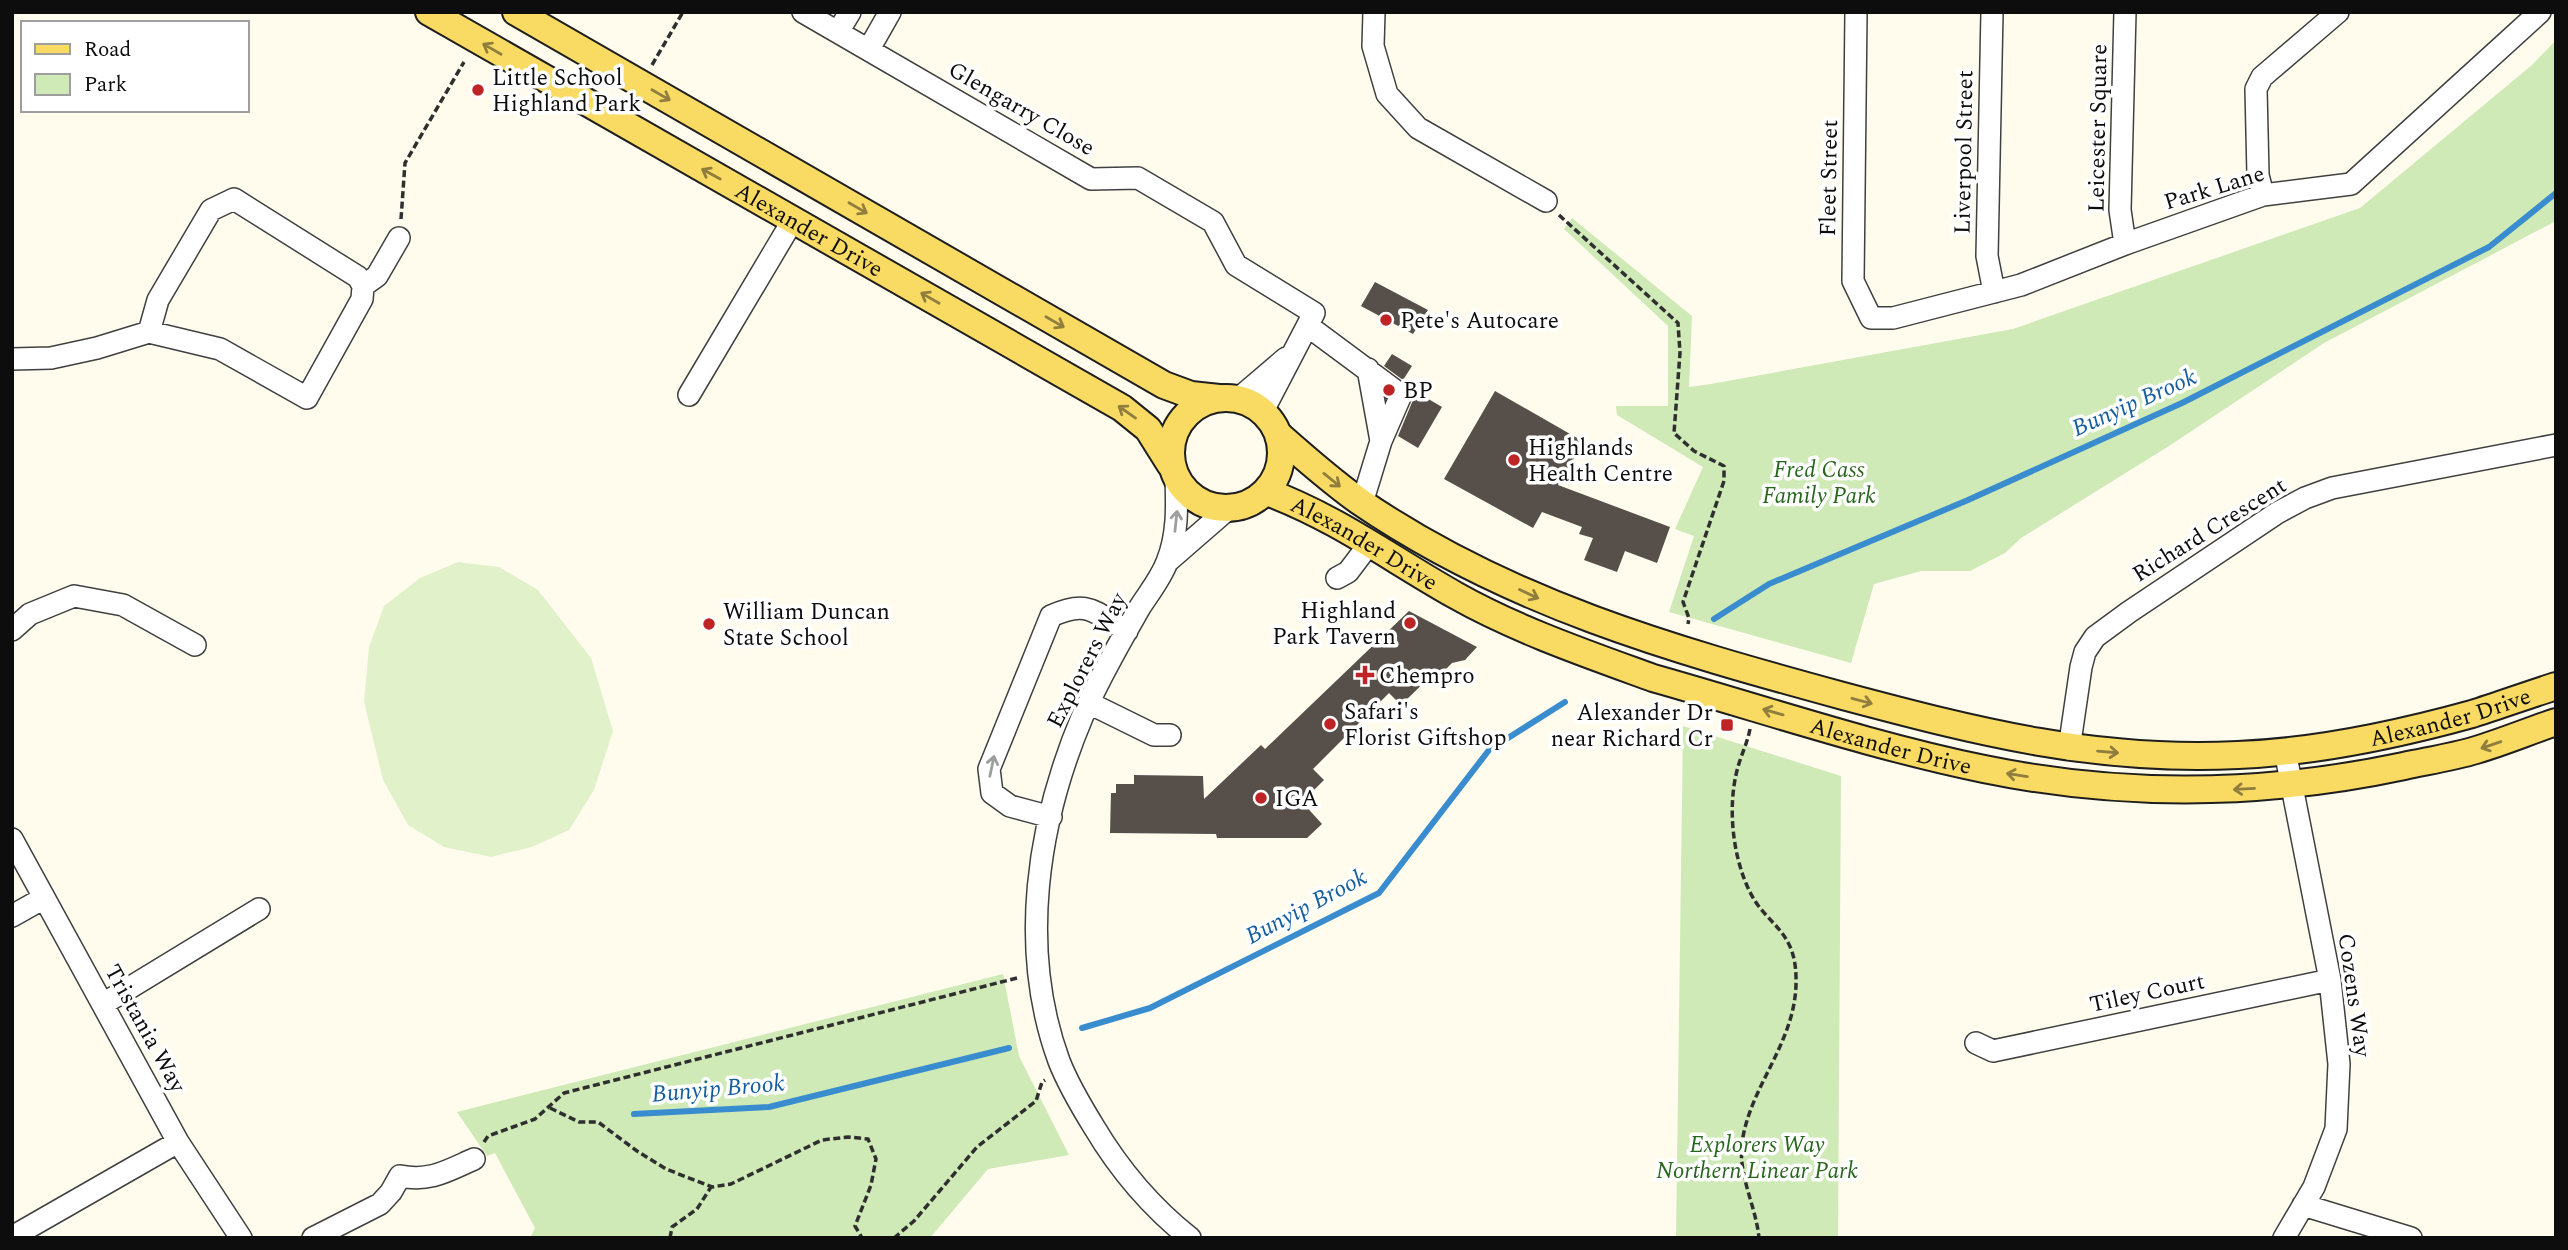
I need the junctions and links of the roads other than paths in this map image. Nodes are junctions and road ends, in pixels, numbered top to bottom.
1 (429, 12) edge
2 (516, 12) edge
3 (803, 12) edge
4 (850, 12) edge
5 (890, 12) edge
6 (1374, 12) edge
7 (1856, 12) edge
8 (1992, 12) edge
9 (2125, 12) edge
10 (2338, 12) edge
11 (2540, 12) edge
12 (838, 32) junction
13 (578, 48) junction
14 (869, 49) junction
15 (635, 131) junction
16 (2263, 195) junction
17 (1546, 201) road end
18 (793, 220) junction
19 (399, 238) road end
20 (2125, 244) junction
21 (362, 286) junction
22 (1994, 292) junction
23 (1893, 318) joint
24 (1308, 326) junction
25 (149, 332) junction
26 (1293, 352) junction
27 (12, 359) edge
28 (690, 395) dead end
29 (1228, 398) junction
30 (1263, 411) junction
31 (1280, 436) junction
32 (2556, 445) edge
33 (1173, 471) junction
34 (1267, 492) junction
35 (1362, 503) junction
36 (1228, 509) junction
37 (1370, 542) junction
38 (1167, 562) junction
39 (1337, 578) dead end
40 (12, 630) edge
41 (1126, 631) junction
42 (195, 645) dead end
43 (2556, 686) edge
44 (1089, 703) junction
45 (2556, 722) edge
46 (1170, 735) dead end
47 (2069, 748) junction
48 (2285, 751) junction
49 (2291, 785) junction
50 (1051, 817) junction
51 (12, 839) edge
52 (44, 898) junction
53 (259, 909) dead end
54 (12, 916) edge
55 (2330, 980) junction
56 (103, 1004) junction
57 (1976, 1043) dead end
58 (178, 1142) junction
59 (474, 1159) road end
60 (2303, 1205) junction
61 (1176, 1234) edge
62 (12, 1237) edge
63 (241, 1238) edge
64 (313, 1238) edge
65 (2284, 1238) edge
66 (2411, 1238) edge

15 -> 1 main road, Alexander Drive
2 - 13 main road, Alexander Drive
3 - 12 street, Glengarry Close
4 - 12 street
5 - 14 street
6 - 17 street
7 - 23 street, Fleet Street
8 - 22 street, Liverpool Street
9 - 20 street, Leicester Square
10 - 16 street
11 - 16 street, Park Lane
12 - 14 street, Glengarry Close
13 - 15 main road
13 -> 29 main road, Alexander Drive
14 - 24 street, Glengarry Close
18 -> 15 main road, Alexander Drive
16 - 20 street, Park Lane
18 - 28 street
33 -> 18 main road, Alexander Drive
19 - 21 street
20 - 22 street, Park Lane
21 - 25 street
21 - 25 street
22 - 23 street, Park Lane
24 - 26 street
24 - 35 street
25 - 27 street
26 - 29 street
26 - 30 street
29 - 30 main road
29 - 33 main road
30 - 31 main road
31 - 34 main road
31 -> 35 main road, Alexander Drive
32 - 47 street, Richard Crescent
33 - 36 main road
38 -> 33 street, Explorers Way
34 - 36 main road
34 - 37 main road, Alexander Drive
35 -> 47 main road, Alexander Drive
36 - 38 street, Explorers Way
37 - 39 street
49 -> 37 main road, Alexander Drive
38 - 41 street, Explorers Way
40 - 42 street
41 - 44 street, Explorers Way
50 -> 41 street
43 - 48 main road, Alexander Drive
44 - 46 street
44 - 50 street, Explorers Way
45 -> 49 main road, Alexander Drive
47 -> 48 main road, Alexander Drive
48 - 49 street, Cozens Way
49 - 55 street, Cozens Way
50 - 61 street, Explorers Way
51 - 52 street, Tristania Way
52 - 54 street
52 - 56 street, Tristania Way
53 - 56 street
55 - 57 street, Tiley Court
55 - 60 street, Cozens Way
56 - 58 street, Tristania Way
58 - 62 street
58 - 63 street, Tristania Way
59 - 64 street
60 - 65 street, Cozens Way
60 - 66 street

